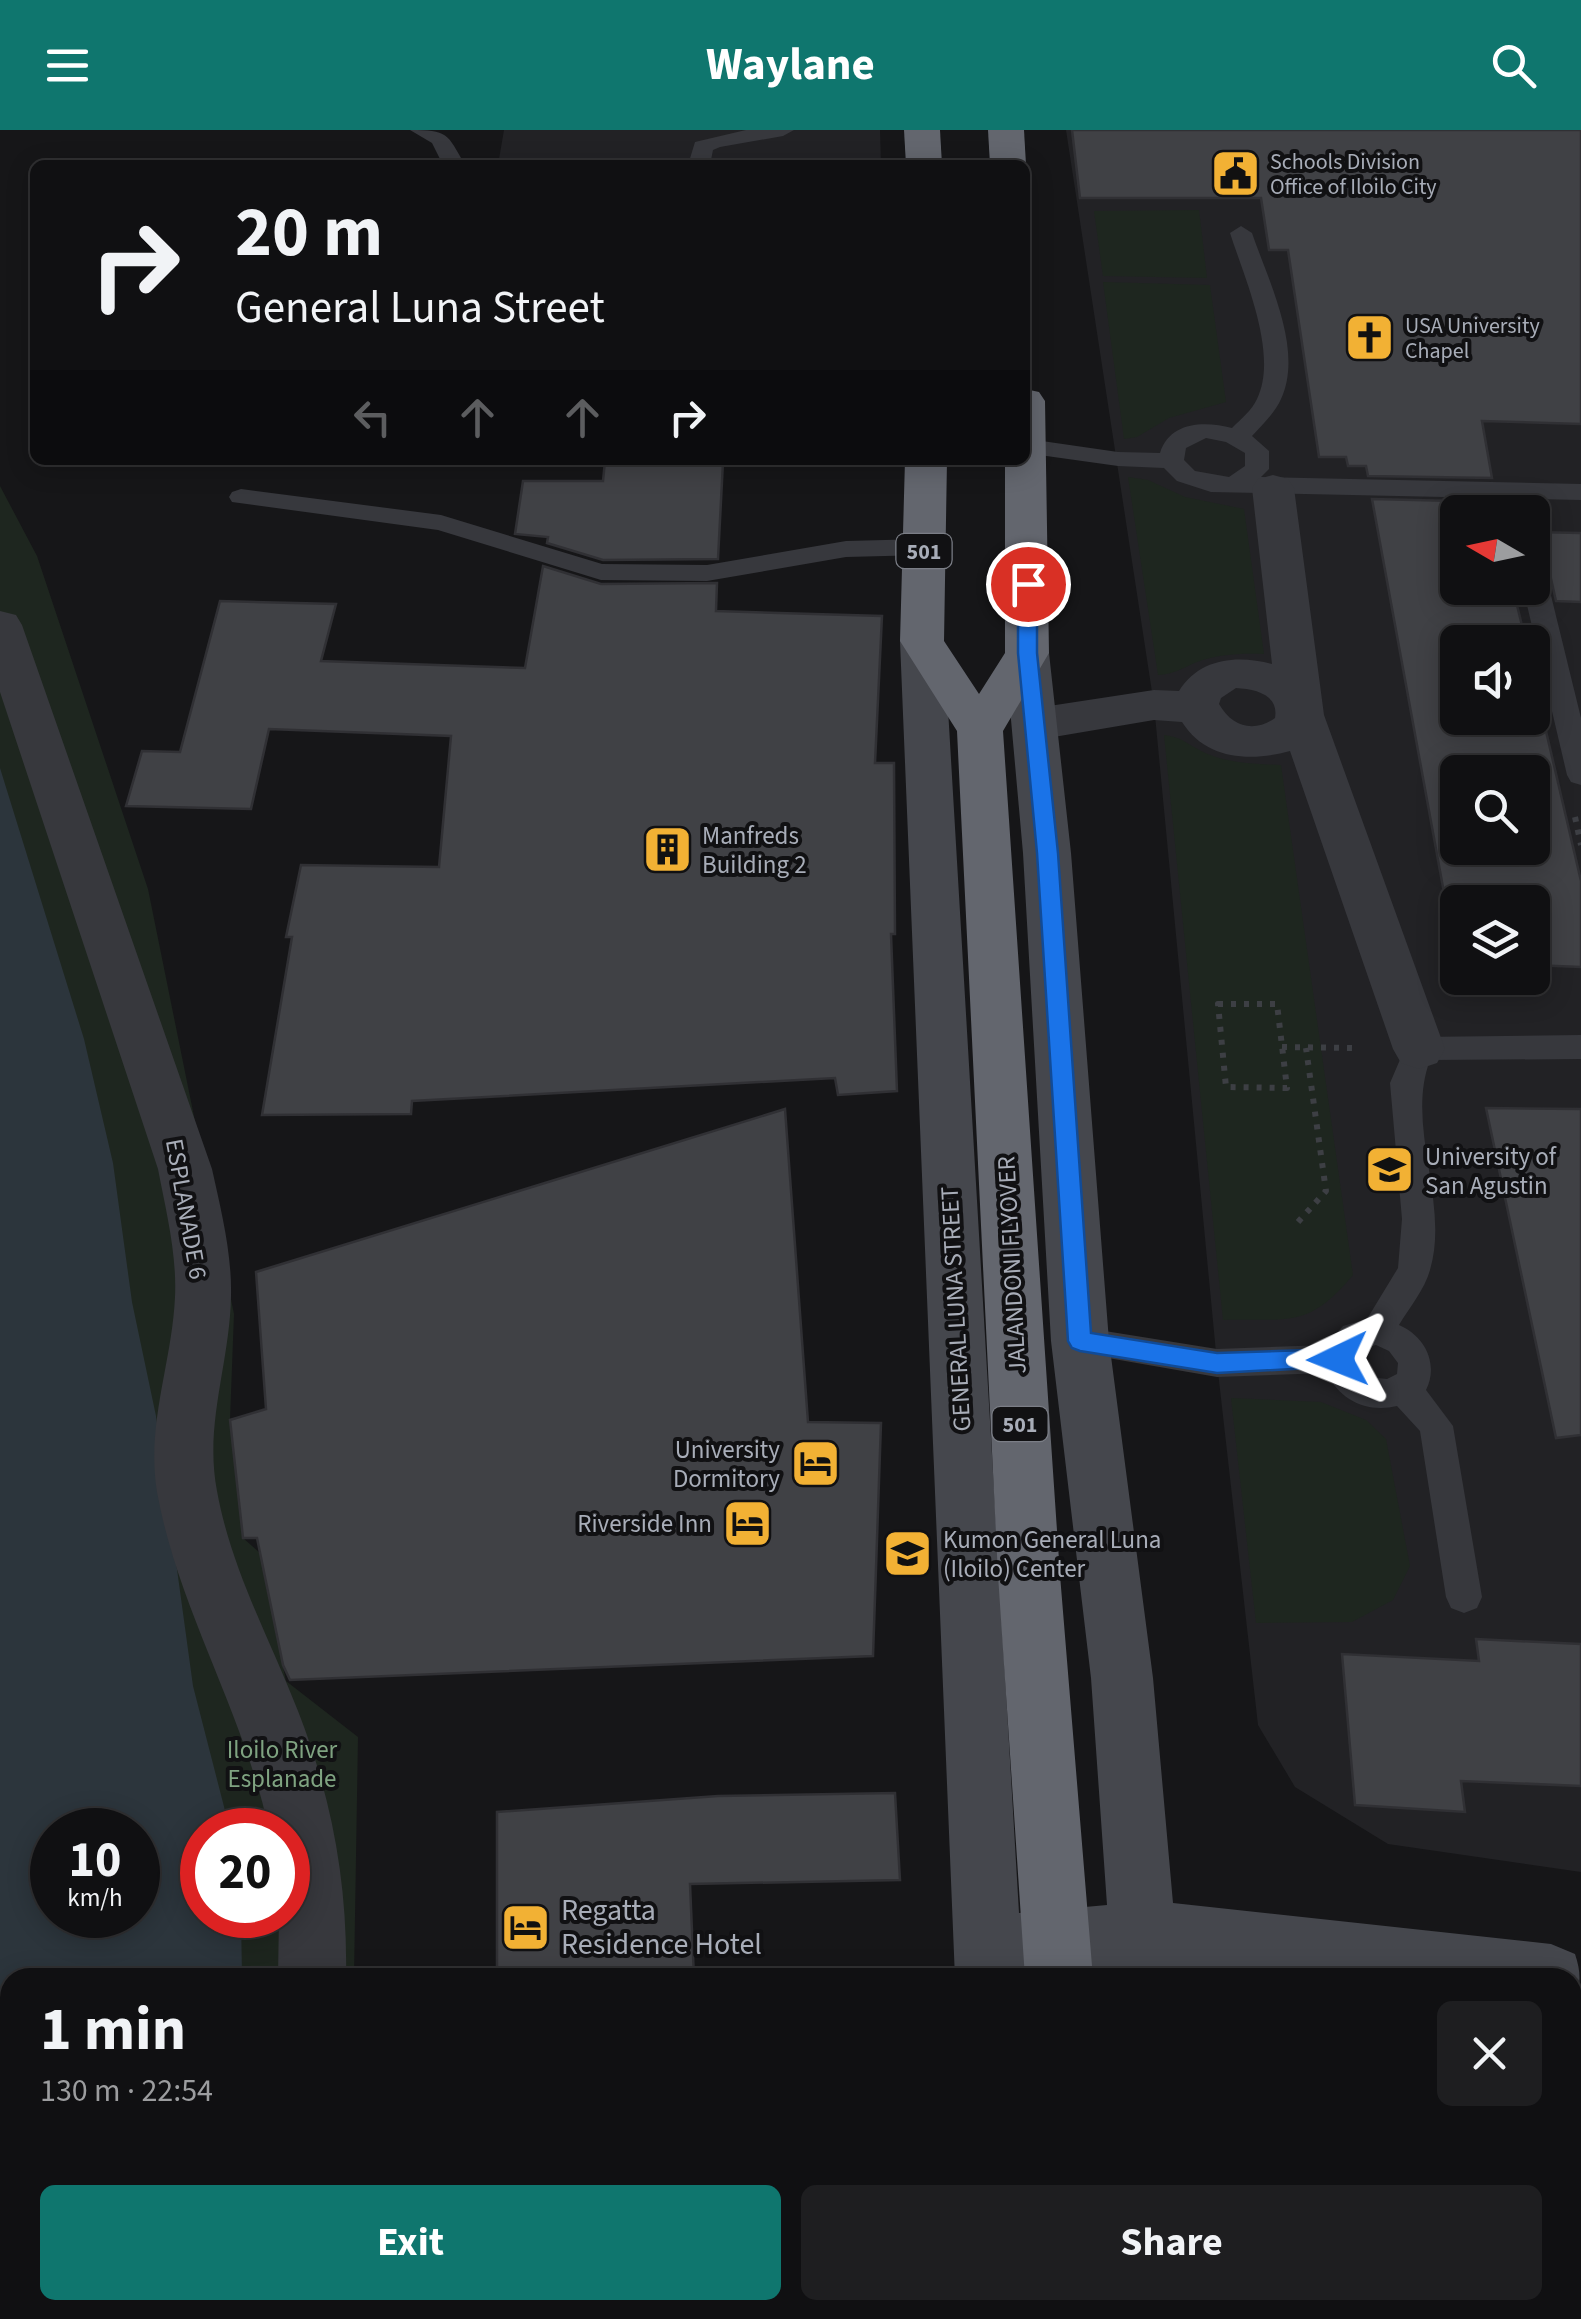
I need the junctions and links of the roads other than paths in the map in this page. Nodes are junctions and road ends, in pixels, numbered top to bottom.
1 (421, 130) edge
2 (782, 130) edge
3 (922, 130) edge
4 (1006, 130) edge
5 (451, 160) edge
6 (700, 160) edge
7 (924, 160) edge
8 (1008, 160) edge
9 (1240, 233) dead end
10 (1238, 436) junction
11 (1030, 446) edge
12 (1171, 462) junction
13 (926, 465) edge
14 (1028, 465) edge
15 (1255, 485) junction
16 (1581, 492) edge
17 (241, 497) dead end
18 (1440, 497) edge
19 (1550, 497) edge
20 (924, 547) junction
21 (1540, 605) edge
22 (0, 625) edge
23 (922, 641) junction
24 (1027, 653) junction
25 (1197, 706) junction
26 (1300, 709) junction
27 (1036, 724) junction
28 (980, 732) junction
29 (1581, 775) edge
30 (1581, 1047) edge
31 (1419, 1049) junction
32 (1378, 1331) junction
33 (1080, 1341) junction
34 (1338, 1359) junction
35 (1404, 1389) junction
36 (1464, 1598) dead end
37 (1145, 1956) edge
38 (988, 1964) edge
39 (312, 1968) edge
40 (1058, 1968) edge
41 (1467, 1968) edge

1 - 5 lane
2 - 6 lane
3 - 7 highway
4 - 8 highway
9 - 10 lane
10 - 12 lane
10 - 15 lane
11 - 12 lane
12 - 15 lane
13 - 20 highway, GENERAL LUNA STREET / 501
14 - 24 highway
15 - 18 lane
15 - 26 street
16 - 19 lane
17 - 20 lane
20 - 23 highway, GENERAL LUNA STREET / 501
21 - 29 lane
22 - 39 street, ESPLANADE 6
23 - 28 highway, 501
23 - 38 main road, GENERAL LUNA STREET / 501
24 - 27 main road
24 - 28 highway
25 - 26 street
25 - 26 street
25 - 27 street
26 - 31 street
27 - 33 main road
28 - 40 highway, JALANDONI FLYOVER / 501
30 - 31 lane
31 - 32 lane
32 - 34 lane
32 - 35 lane
33 - 34 lane
33 - 37 main road
34 - 35 lane
35 - 36 lane
37 - 38 main road
37 - 41 main road

